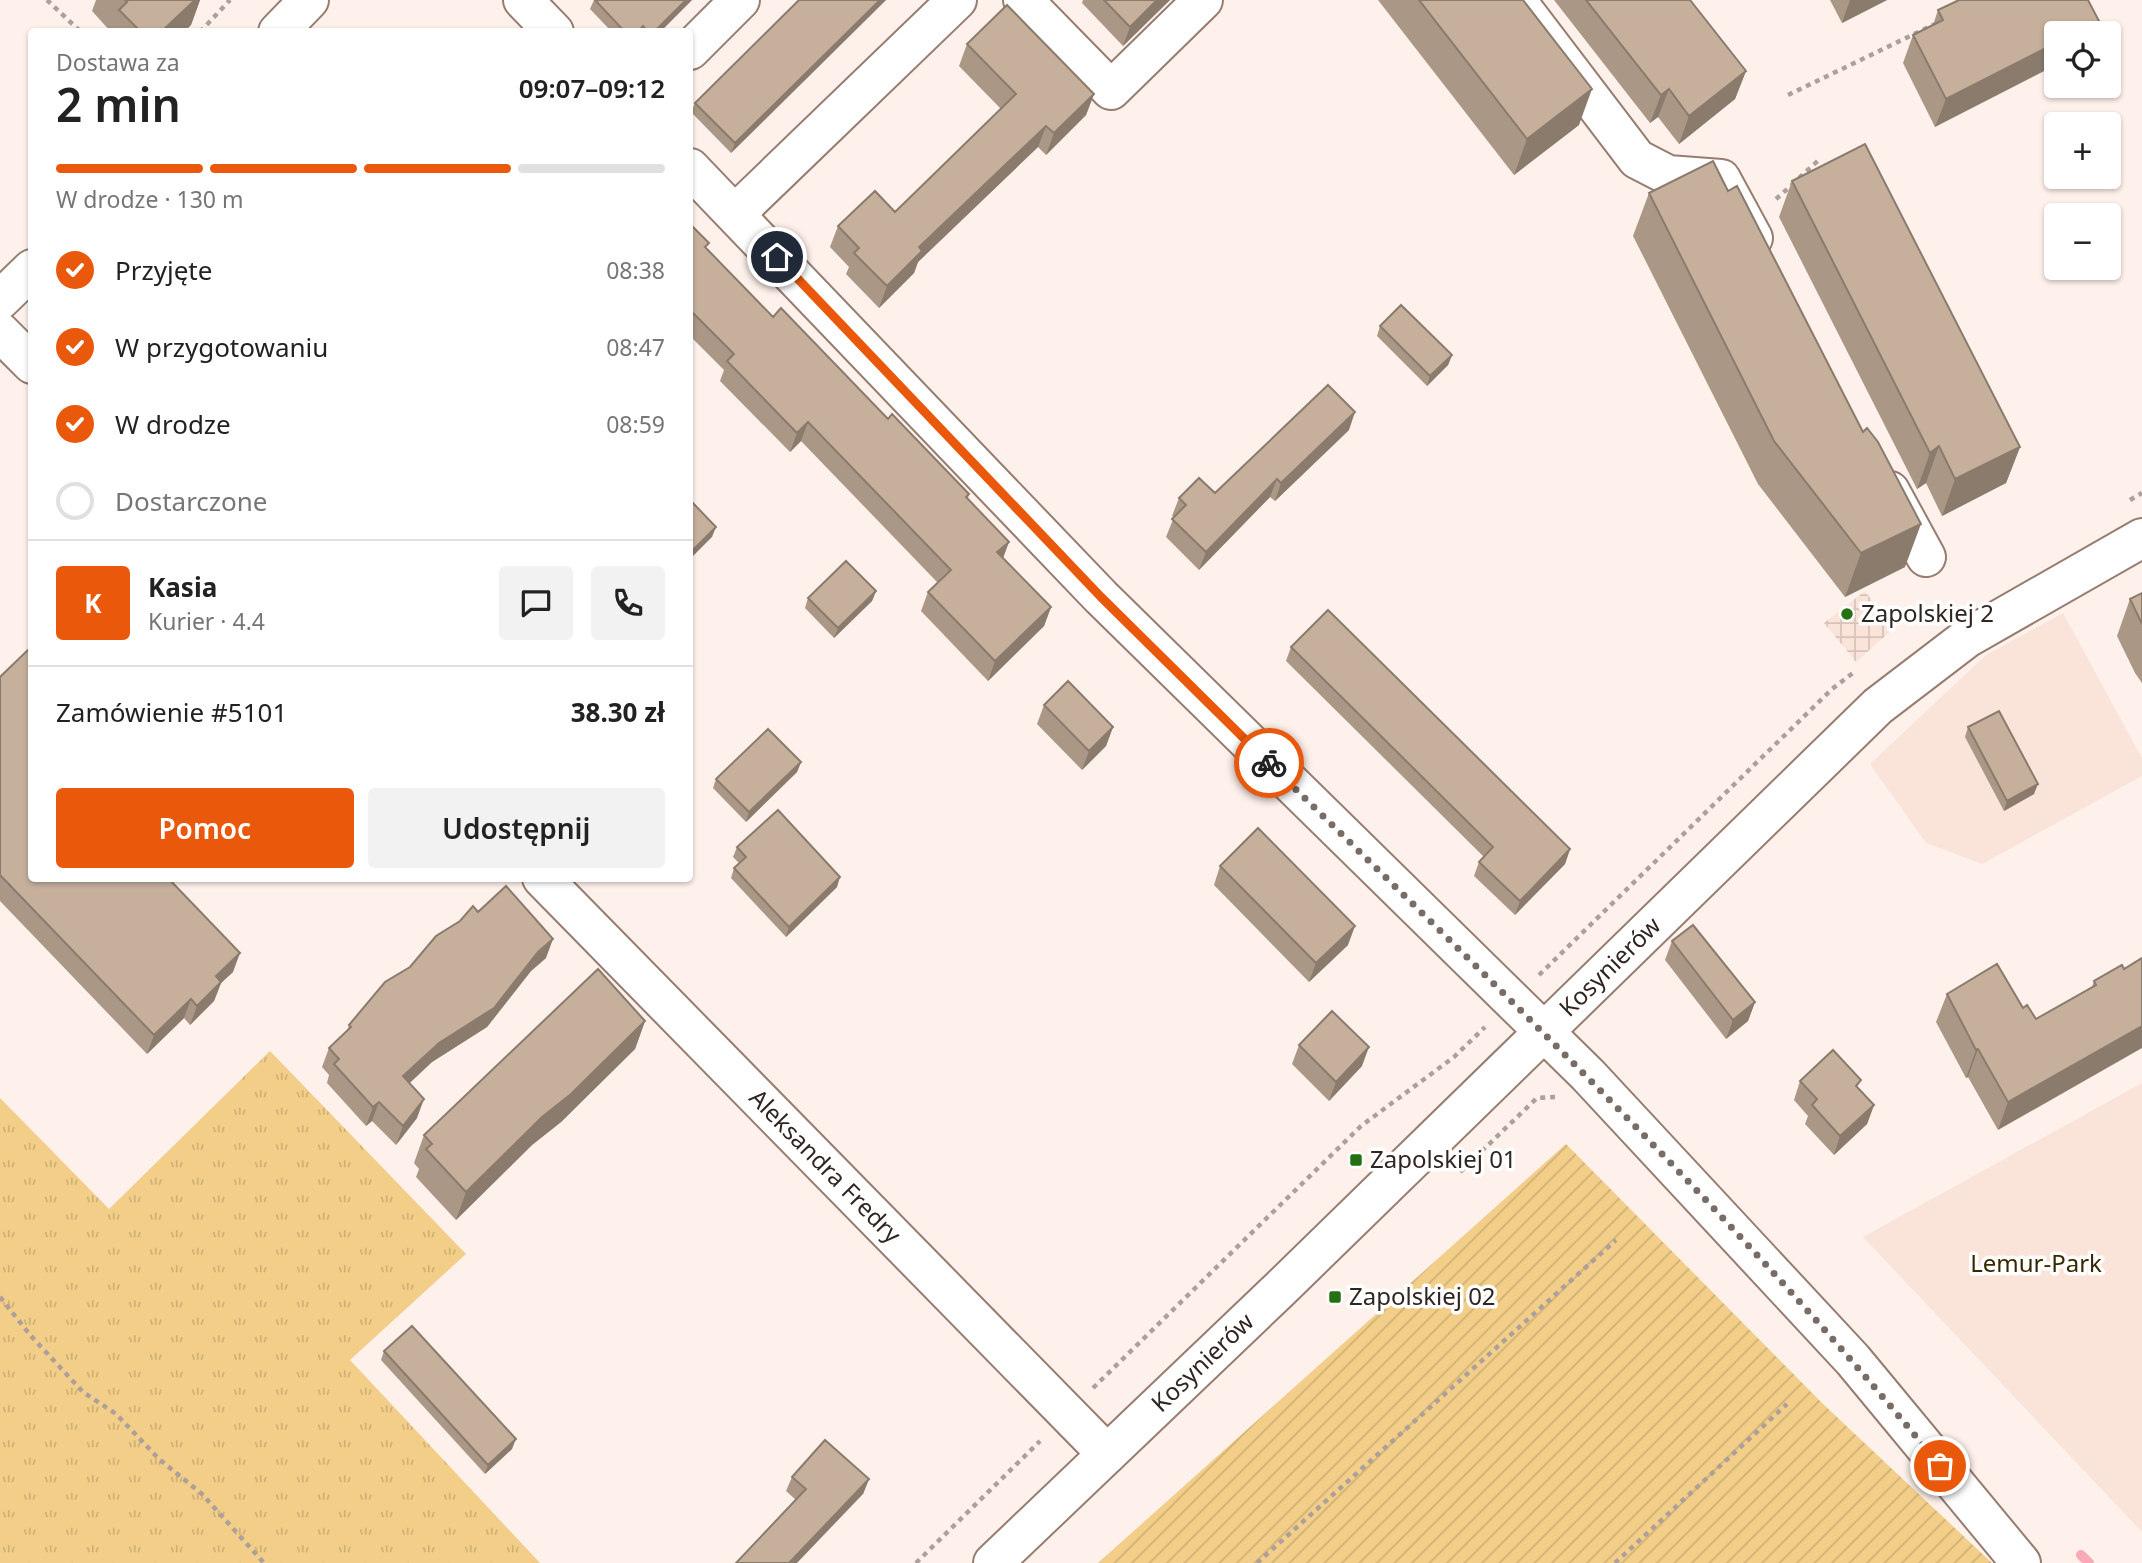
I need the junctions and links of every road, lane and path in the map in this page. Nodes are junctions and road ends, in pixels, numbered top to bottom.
1 (47, 0) edge
2 (230, 0) edge
3 (309, 0) edge
4 (523, 0) edge
5 (740, 0) edge
6 (957, 0) edge
7 (1023, 0) edge
8 (1203, 0) edge
9 (1516, 0) edge
10 (1940, 22) edge
11 (77, 28) edge
12 (204, 28) edge
13 (282, 28) edge
14 (550, 28) edge
15 (693, 47) edge
16 (1788, 95) dead end
17 (1821, 158) dead end
18 (693, 171) edge
19 (735, 214) junction
20 (1746, 226) junction
21 (28, 273) edge
22 (1773, 275) edge
23 (0, 300) edge
24 (0, 332) edge
25 (28, 360) edge
26 (1872, 459) edge
27 (2142, 538) edge
28 (1926, 557) dead end
29 (546, 882) edge
30 (1543, 1033) junction
31 (1616, 1240) dead end
32 (0, 1297) edge
33 (1787, 1404) dead end
34 (1107, 1454) junction
35 (264, 1563) edge
36 (993, 1563) edge
37 (1257, 1563) edge
38 (1615, 1563) edge
39 (2021, 1563) edge

1 - 11 path
2 - 12 path
3 - 13 street
4 - 14 street
5 - 15 street
6 - 19 street
7 - 8 street
9 - 20 street
10 - 16 path
17 - 20 path
18 - 19 street
19 - 30 street
20 - 22 street
21 - 23 street
24 - 25 street
26 - 28 street
27 - 30 street, Kosynierów
29 - 34 street, Aleksandra Fredry
30 - 34 street, Kosynierów
30 - 39 street
31 - 37 path
32 - 35 path
33 - 38 path
34 - 36 street, Kosynierów

